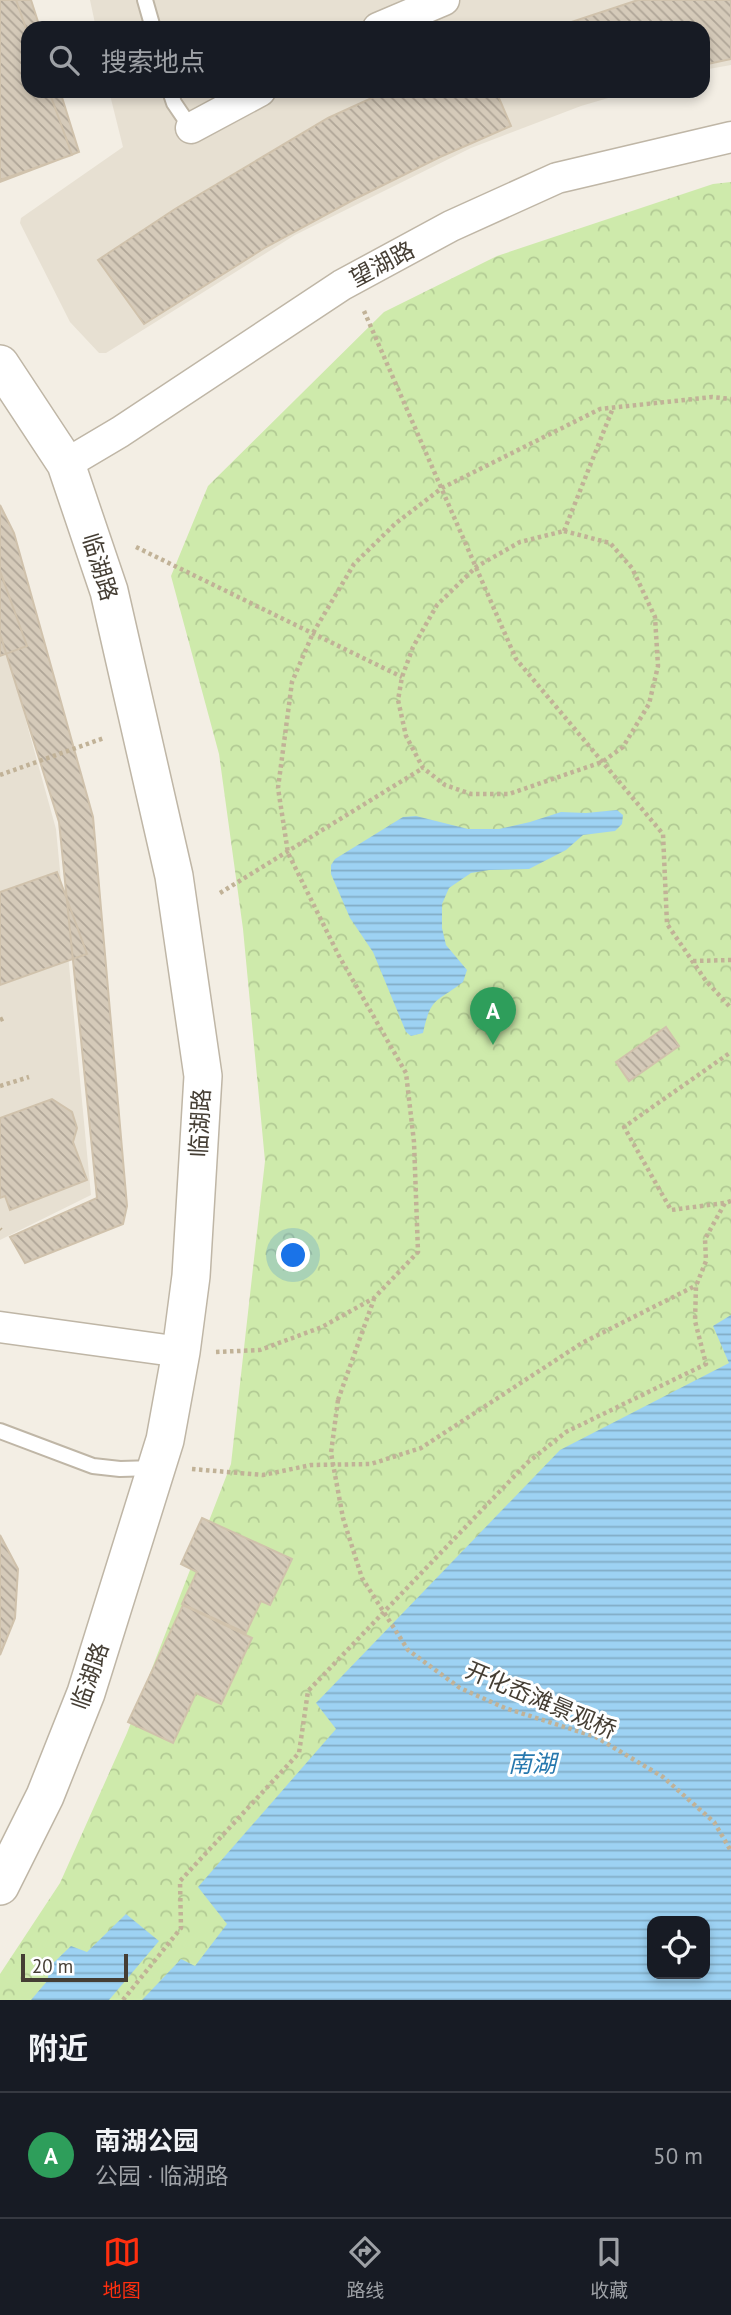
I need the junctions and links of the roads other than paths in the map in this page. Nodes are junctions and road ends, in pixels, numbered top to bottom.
1 (145, 0) edge
2 (444, 0) edge
3 (151, 21) edge
4 (394, 21) edge
5 (172, 98) edge
6 (247, 98) edge
7 (191, 128) joint
8 (731, 137) edge
9 (0, 364) edge
10 (66, 464) junction
11 (0, 1326) edge
12 (181, 1352) junction
13 (0, 1432) edge
14 (156, 1468) junction
15 (0, 1886) edge

1 - 3 lane
2 - 4 street
5 - 7 lane
6 - 7 street
8 - 10 street, 望湖路
9 - 10 street, 临湖路
10 - 12 street, 临湖路
11 - 12 street
12 - 14 street, 临湖路
13 - 14 lane
14 - 15 street, 临湖路

